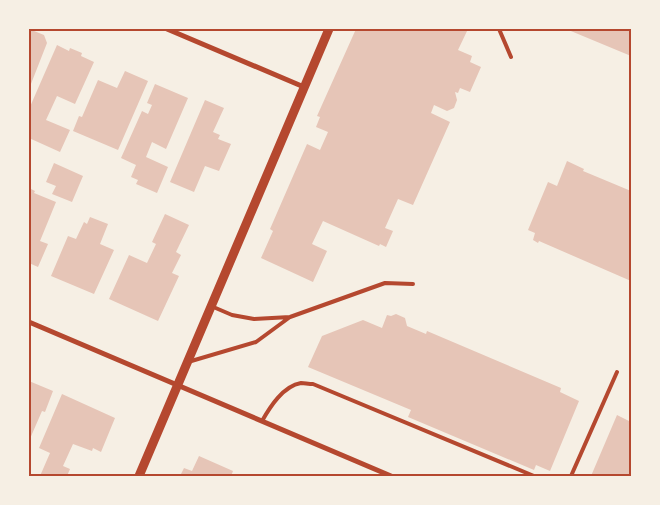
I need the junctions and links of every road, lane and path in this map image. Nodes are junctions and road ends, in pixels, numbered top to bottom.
1 (167, 29) edge
2 (329, 29) edge
3 (498, 29) edge
4 (511, 57) dead end
5 (304, 87) junction
6 (413, 284) dead end
7 (211, 306) junction
8 (290, 317) junction
9 (29, 322) edge
10 (188, 363) junction
11 (617, 372) dead end
12 (178, 385) junction
13 (262, 421) junction
14 (140, 476) edge
15 (391, 476) edge
16 (534, 476) edge
17 (572, 476) edge

1 - 5 street
2 - 5 street
3 - 4 lane
5 - 7 street
6 - 8 lane
7 - 8 lane
7 - 10 street
8 - 10 lane
9 - 12 street
10 - 12 street
11 - 17 lane
12 - 13 street
12 - 14 street
13 - 15 street
13 - 16 lane

